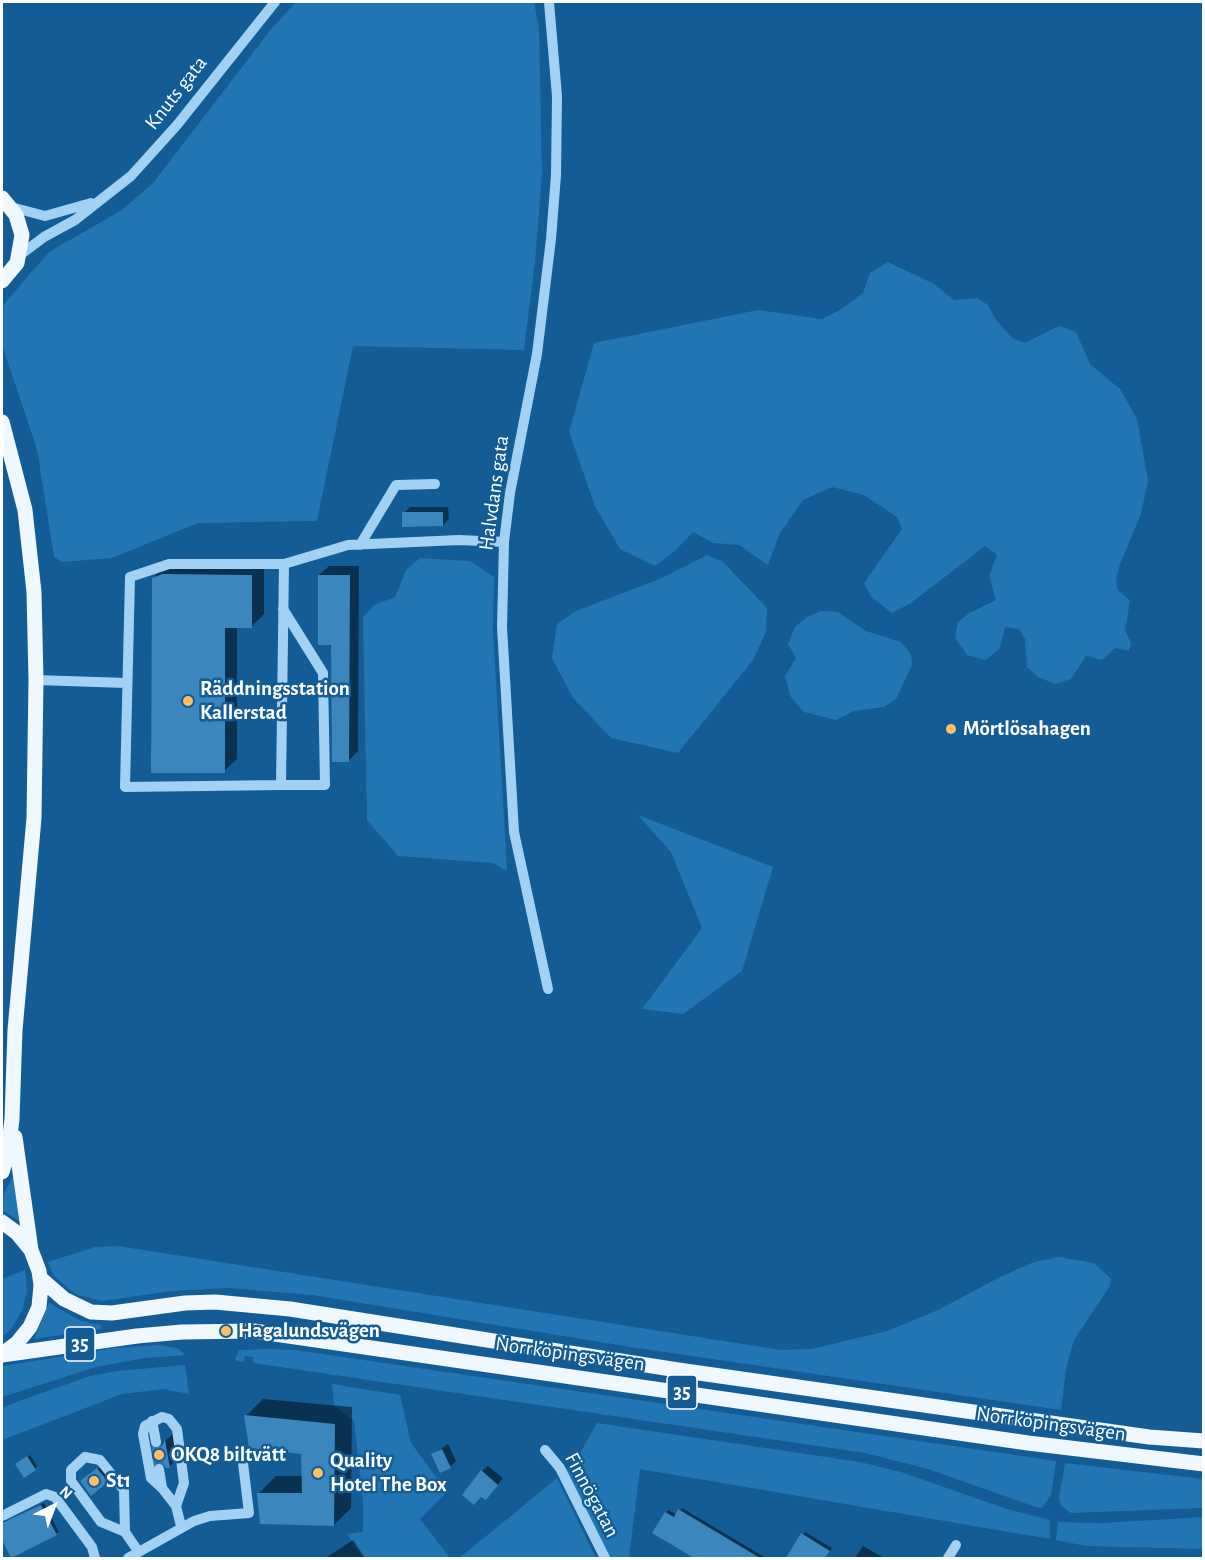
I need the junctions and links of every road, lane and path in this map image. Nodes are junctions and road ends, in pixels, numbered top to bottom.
1 (275, 2) edge
2 (549, 2) edge
3 (100, 200) junction
4 (5, 201) edge
5 (21, 255) junction
6 (2, 281) edge
7 (2, 422) edge
8 (435, 484) dead end
9 (504, 542) junction
10 (360, 544) junction
11 (284, 564) junction
12 (283, 608) junction
13 (36, 680) junction
14 (127, 683) junction
15 (281, 785) junction
16 (548, 989) dead end
17 (12, 1119) junction
18 (2, 1172) edge
19 (2, 1222) edge
20 (31, 1250) junction
21 (40, 1278) junction
22 (2, 1355) edge
23 (152, 1421) junction
24 (1203, 1441) edge
25 (156, 1442) tunnel mouth
26 (545, 1450) dead end
27 (243, 1464) dead end
28 (1203, 1464) edge
29 (159, 1469) tunnel mouth
30 (162, 1488) junction
31 (176, 1506) junction
32 (2, 1516) edge
33 (181, 1526) junction
34 (125, 1533) junction
35 (956, 1545) dead end
36 (138, 1551) junction
37 (95, 1558) edge
38 (128, 1558) edge
39 (605, 1558) edge
40 (948, 1558) edge

1 - 3 street, Knuts gata
2 - 9 street, Halvdans gata
3 - 4 street, Knuts gata
3 - 5 street, Knuts gata
4 - 5 main road
5 - 6 main road
7 - 13 main road
8 - 10 street
9 - 10 street
9 - 16 street, Halvdans gata
10 - 11 street
11 - 12 street
11 - 14 street
12 - 15 street
12 - 15 street
13 - 14 street
13 - 17 main road
14 - 15 street
17 - 18 main road
17 - 20 main road
19 - 20 main road, 35
20 - 21 main road, 35
21 - 22 main road, 35
21 - 24 main road, Norrköpingsvägen / 35
22 - 28 main road, Norrköpingsvägen / 35
23 - 25 street
23 - 30 street
23 - 31 street
26 - 39 street, Finnögatan
27 - 33 street
29 - 30 street
30 - 31 street
31 - 33 street
32 - 37 street
33 - 36 street
34 - 34 street
34 - 36 street
35 - 40 street
36 - 38 street

